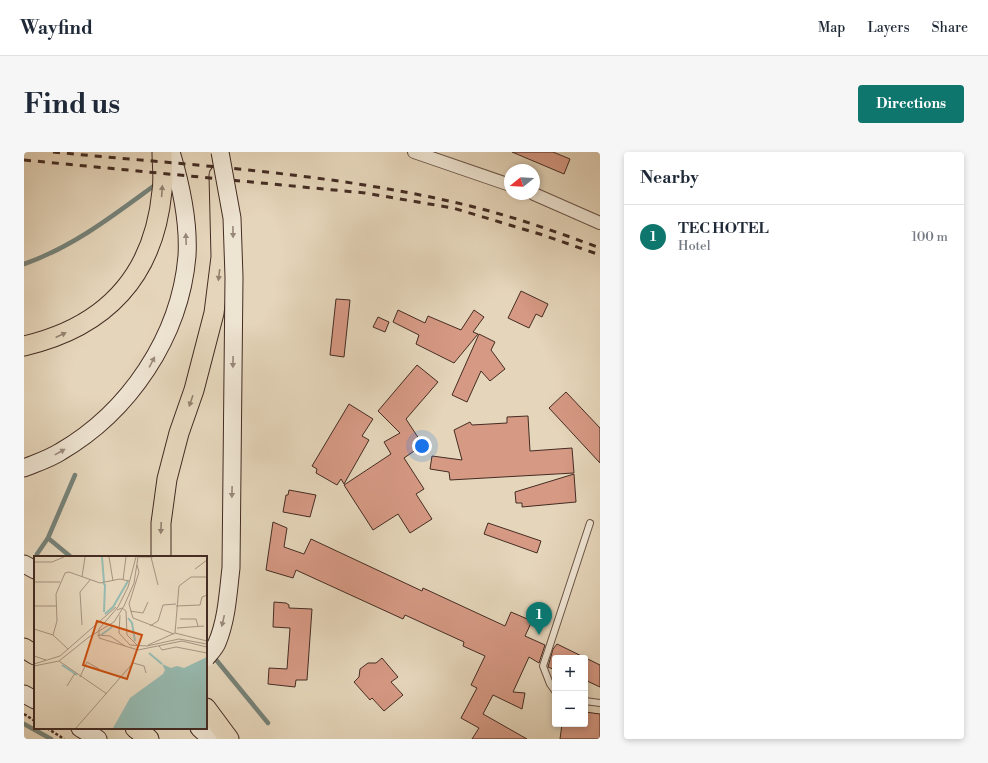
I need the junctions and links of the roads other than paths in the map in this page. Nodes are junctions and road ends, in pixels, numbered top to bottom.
1 (162, 152) edge
2 (171, 152) edge
3 (219, 152) edge
4 (414, 152) edge
5 (504, 183) edge
6 (540, 197) edge
7 (600, 223) edge
8 (24, 346) edge
9 (24, 468) edge
10 (590, 523) dead end
11 (161, 556) edge
12 (24, 564) edge
13 (34, 569) edge
14 (24, 648) edge
15 (34, 653) edge
16 (207, 657) edge
17 (552, 687) edge
18 (24, 694) edge
19 (34, 699) edge
20 (588, 701) edge
21 (600, 703) edge
22 (207, 709) edge
23 (82, 729) edge
24 (136, 729) edge
25 (200, 729) edge
26 (98, 739) edge
27 (149, 739) edge
28 (211, 739) edge
29 (229, 739) edge

8 -> 1 main road
9 -> 2 main road
3 -> 11 main road
3 -> 16 main road, bridge
4 - 5 street
6 - 7 street
10 - 17 lane
12 - 13 main road
14 - 15 main road
18 - 19 main road
20 - 21 lane
22 - 29 main road
23 - 26 main road
24 - 27 main road
25 - 28 main road

